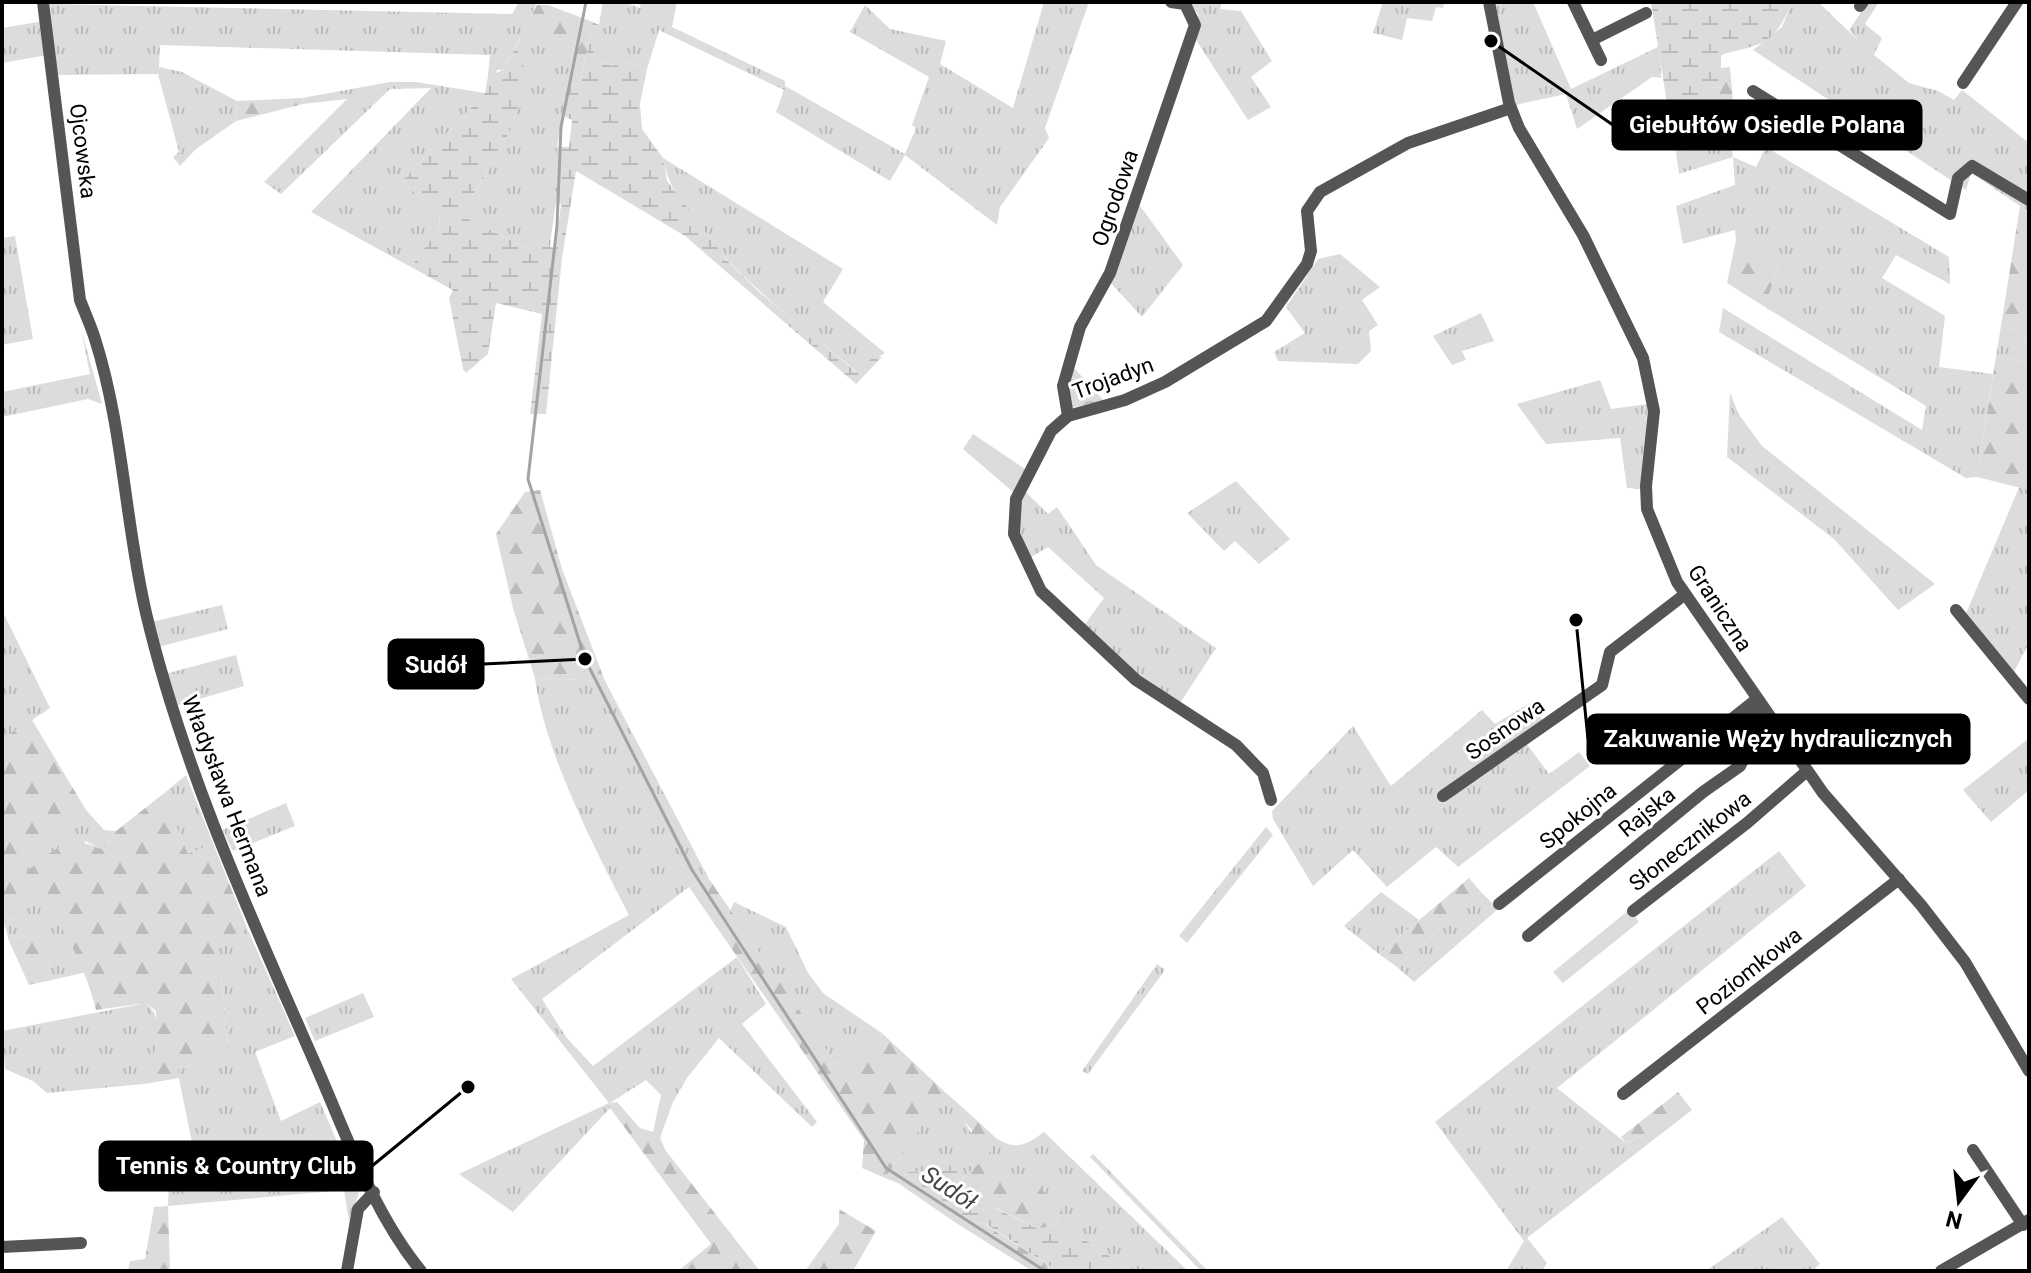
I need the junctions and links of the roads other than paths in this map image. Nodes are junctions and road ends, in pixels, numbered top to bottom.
1 (43, 2) edge
2 (1171, 2) edge
3 (1489, 2) edge
4 (1573, 2) edge
5 (2017, 2) edge
6 (1646, 13) dead end
7 (1592, 40) junction
8 (1601, 60) dead end
9 (1963, 83) dead end
10 (1753, 91) dead end
11 (1511, 108) junction
12 (2029, 200) edge
13 (82, 306) joint
14 (1068, 416) junction
15 (1684, 595) junction
16 (1956, 610) dead end
17 (2029, 699) edge
18 (1760, 703) junction
19 (1807, 771) junction
20 (1443, 796) dead end
21 (1271, 800) dead end
22 (1899, 879) junction
23 (1499, 904) dead end
24 (1633, 911) dead end
25 (1528, 936) dead end
26 (2029, 1071) edge
27 (1623, 1094) dead end
28 (1973, 1150) dead end
29 (374, 1192) junction
30 (2026, 1222) edge
31 (81, 1243) dead end
32 (2, 1247) edge
33 (347, 1271) edge
34 (421, 1271) edge
35 (1941, 1271) edge

1 - 13 street, Ojcowska
2 - 14 street, Ogrodowa
3 - 11 street, Graniczna
4 - 7 street
5 - 9 street
6 - 7 street
7 - 8 street
10 - 12 street
11 - 14 street, Trojadyn
11 - 15 street, Graniczna
13 - 29 street, Władysława Hermana
14 - 21 street, Trojadyn
15 - 18 street, Graniczna
15 - 20 street, Sosnowa
16 - 17 street
18 - 19 street, Graniczna
18 - 23 street, Spokojna
18 - 25 street, Rajska
19 - 22 street, Graniczna
19 - 24 street, Słonecznikowa
22 - 26 street, Graniczna
22 - 27 street, Poziomkowa
28 - 30 street
29 - 33 street
29 - 34 street, Władysława Hermana
30 - 35 street
31 - 32 street

